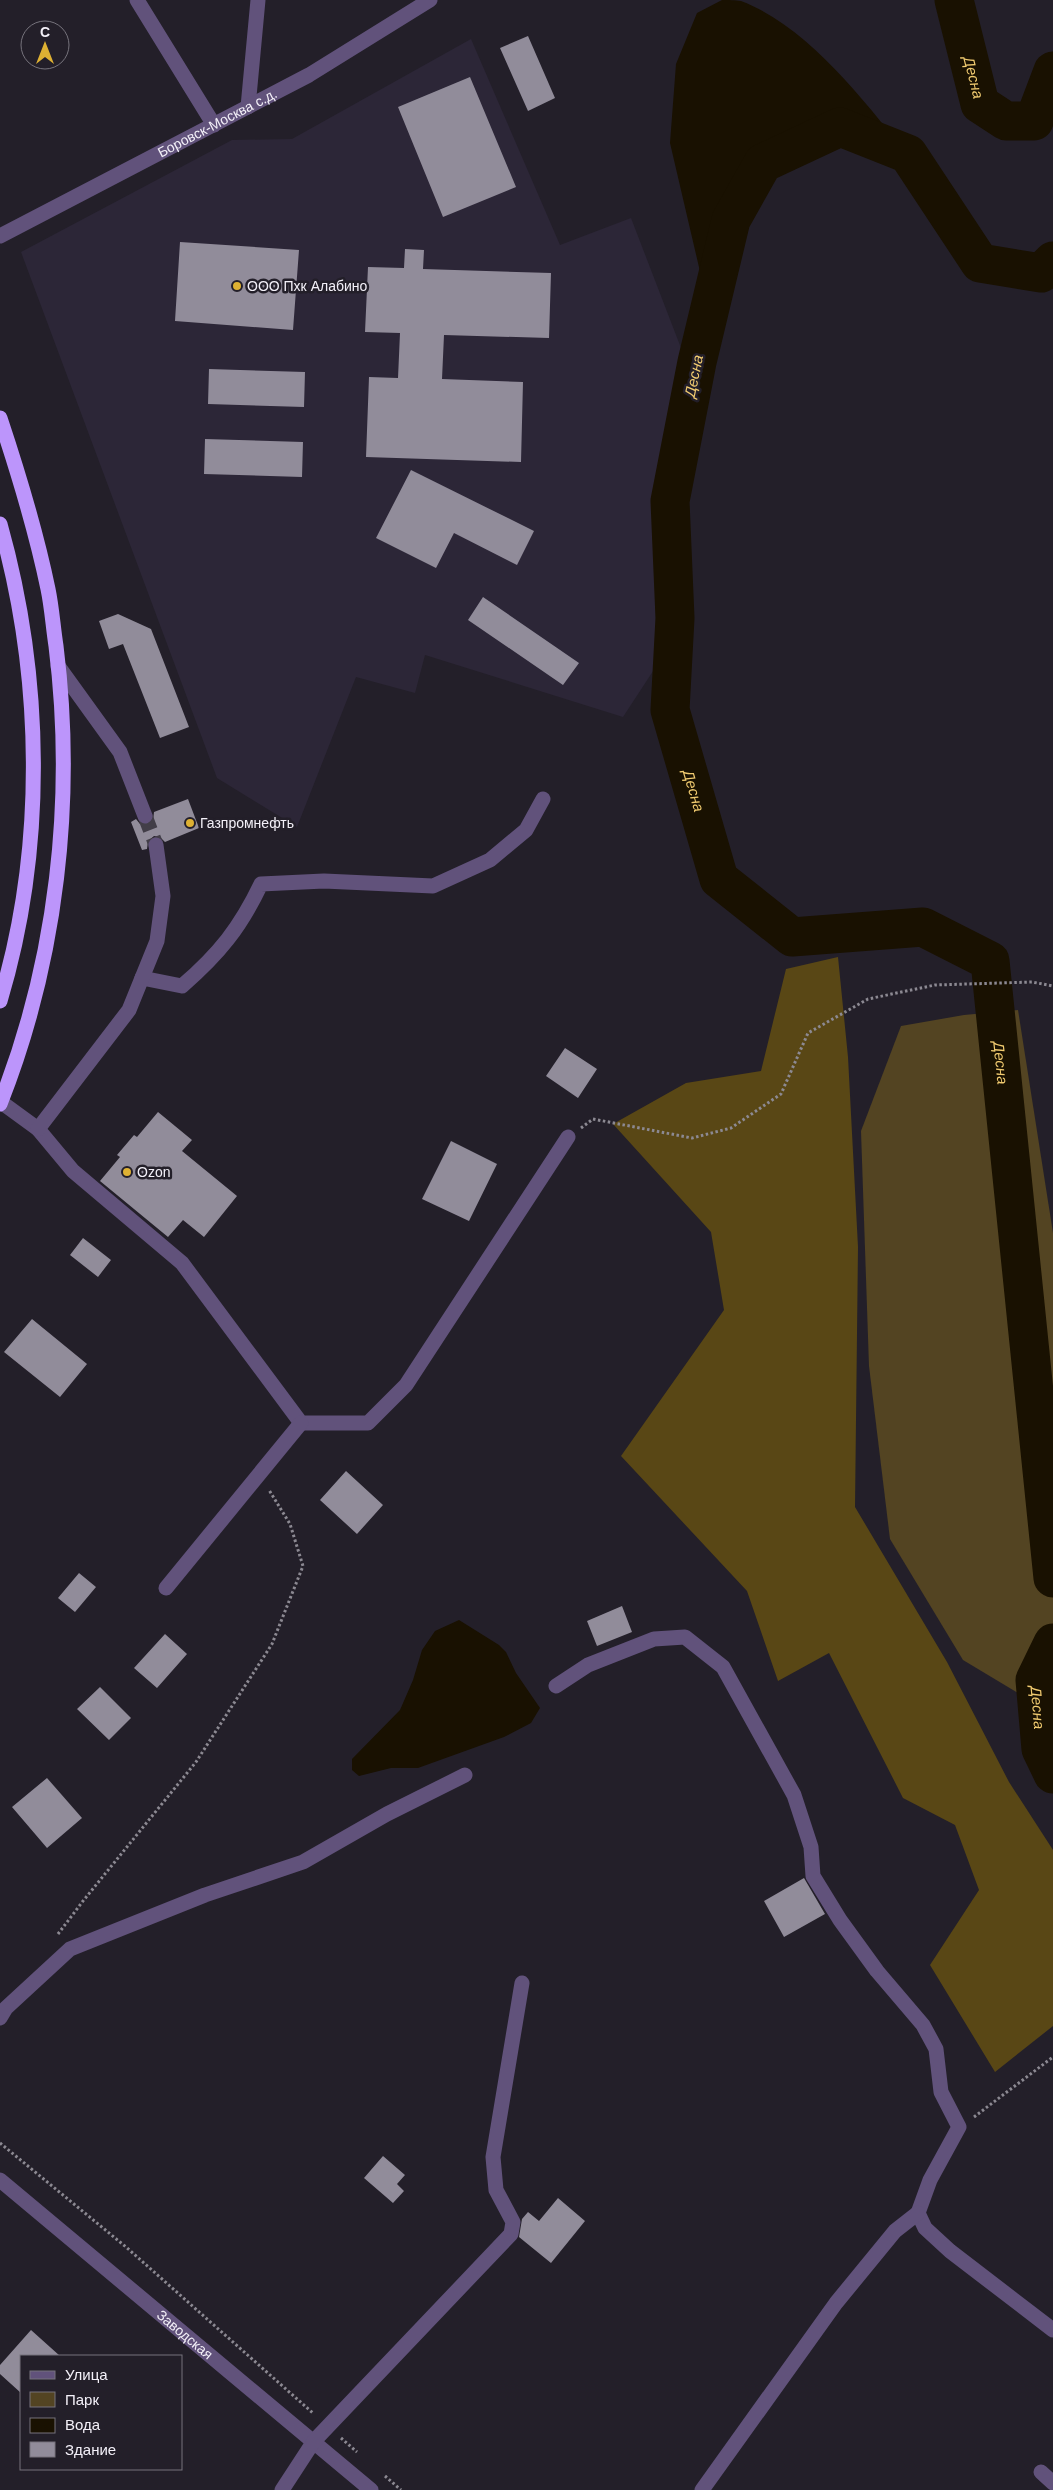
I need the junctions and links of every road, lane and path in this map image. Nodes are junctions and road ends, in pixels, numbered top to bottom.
1 (137, 0) edge
2 (258, 0) edge
3 (430, 0) edge
4 (248, 107) junction
5 (214, 125) junction
6 (0, 236) edge
7 (0, 418) edge
8 (0, 524) edge
9 (58, 666) junction
10 (543, 799) dead end
11 (145, 816) tunnel mouth
12 (156, 845) tunnel mouth
13 (142, 978) junction
14 (1053, 986) edge
15 (0, 1001) edge
16 (0, 1103) edge
17 (38, 1129) junction
18 (568, 1137) joint
19 (301, 1423) junction
20 (273, 1457) junction
21 (166, 1588) dead end
22 (556, 1686) dead end
23 (466, 1775) dead end
24 (55, 1939) dead end
25 (522, 1983) dead end
26 (0, 2018) edge
27 (1053, 2057) edge
28 (959, 2128) junction
29 (0, 2142) edge
30 (0, 2180) edge
31 (918, 2213) junction
32 (1053, 2330) edge
33 (328, 2427) junction
34 (314, 2441) junction
35 (365, 2458) dead end
36 (379, 2471) dead end
37 (1040, 2472) dead end
38 (1053, 2483) edge
39 (282, 2490) edge
40 (371, 2490) edge
41 (402, 2490) edge
42 (702, 2490) edge

1 - 5 street
2 - 4 street
3 - 4 street, Боровск-Москва с.д.
4 - 5 street, Боровск-Москва с.д.
5 - 6 street, Боровск-Москва с.д.
7 - 9 highway
8 - 15 highway
9 - 11 street
9 - 16 highway
10 - 13 street
12 - 13 street
13 - 17 street
14 - 18 path
16 - 17 street
17 - 19 street
18 - 19 street
19 - 20 street
20 - 21 street
20 - 24 path
22 - 28 street
23 - 26 street
25 - 33 street
27 - 28 path
28 - 31 street
29 - 33 path
30 - 34 street, Заводская
31 - 32 street
31 - 42 street
33 - 34 street
33 - 35 path
34 - 39 street
34 - 40 street, Заводская
36 - 41 path
37 - 38 street

